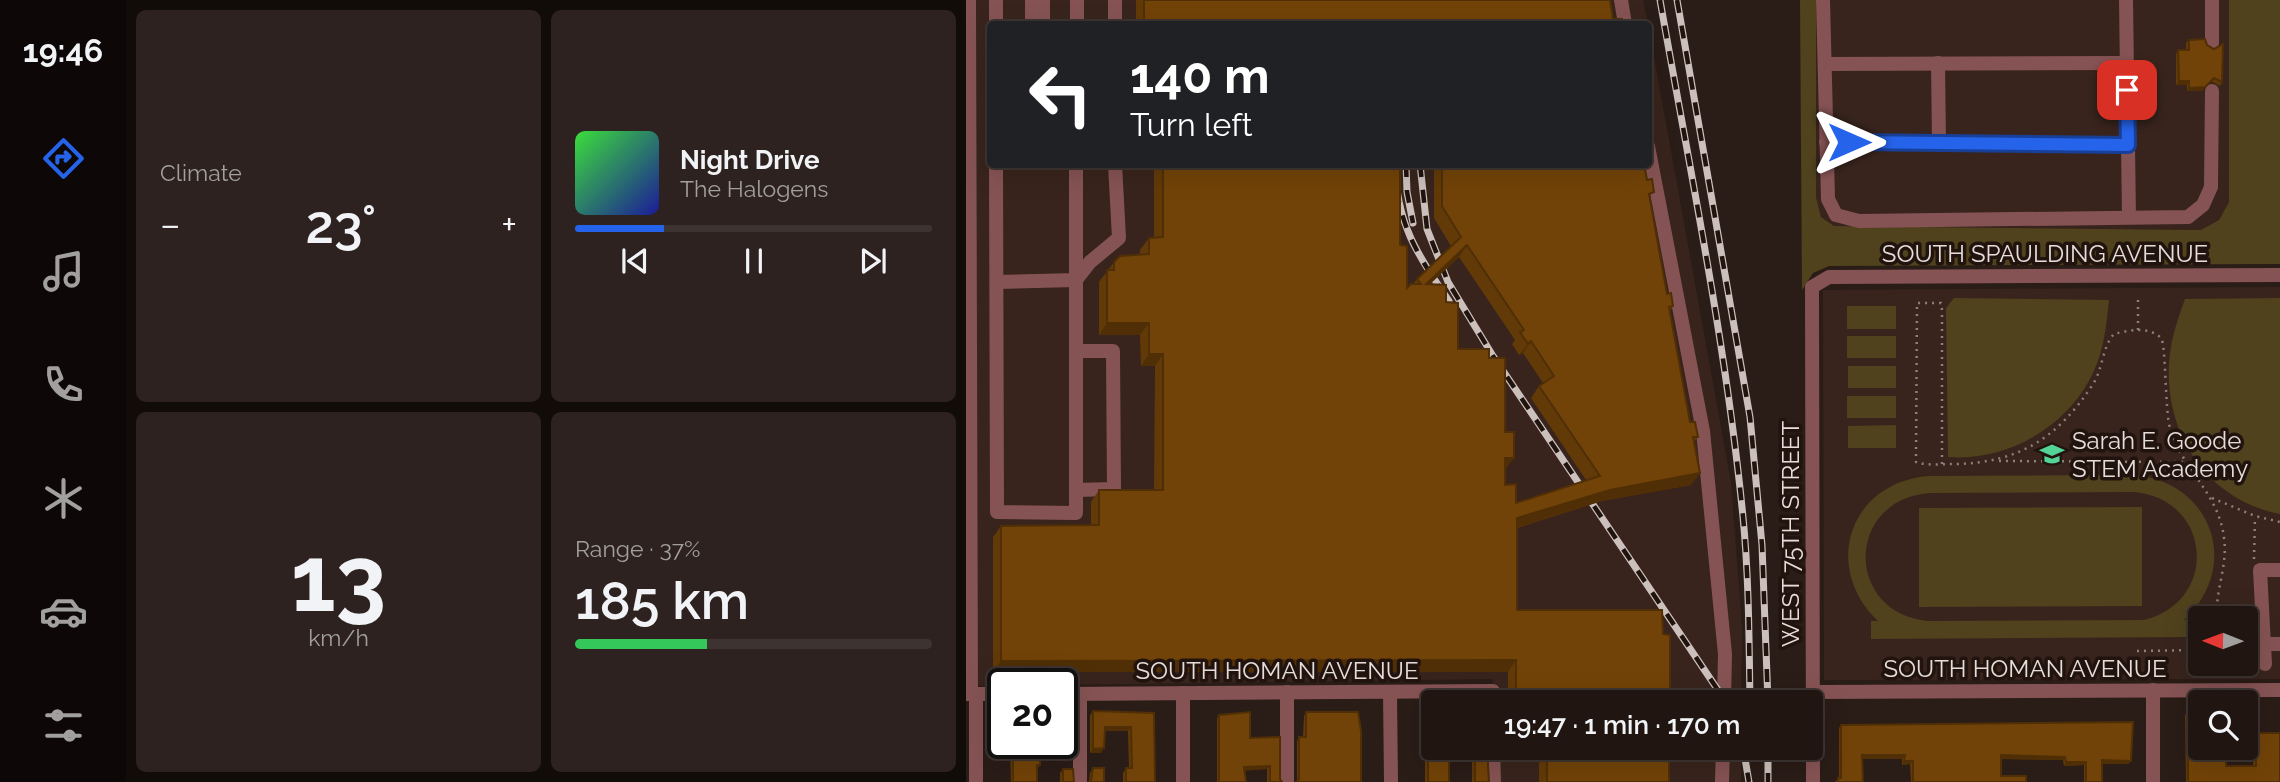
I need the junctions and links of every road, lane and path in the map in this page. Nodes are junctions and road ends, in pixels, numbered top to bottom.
1 (969, 0) edge
2 (996, 0) edge
3 (1032, 0) edge
4 (1043, 0) edge
5 (1077, 0) edge
6 (1115, 0) edge
7 (1621, 0) edge
8 (1823, 0) edge
9 (2126, 0) edge
10 (2212, 0) edge
11 (996, 21) edge
12 (1032, 21) edge
13 (1043, 21) edge
14 (1077, 21) edge
15 (1115, 21) edge
16 (1624, 21) edge
17 (2212, 43) dead end
18 (1938, 63) junction
19 (2127, 63) junction
20 (1825, 64) junction
21 (968, 75) edge
22 (2212, 91) dead end
23 (1826, 142) junction
24 (1939, 143) junction
25 (2128, 145) junction
26 (1652, 167) edge
27 (996, 168) edge
28 (1076, 168) edge
29 (1115, 168) edge
30 (968, 180) edge
31 (2129, 217) junction
32 (2280, 275) edge
33 (1076, 280) junction
34 (968, 282) edge
35 (996, 282) junction
36 (1812, 287) joint
37 (2138, 295) dead end
38 (2138, 330) junction
39 (1076, 351) junction
40 (968, 386) edge
41 (1999, 461) junction
42 (2184, 462) junction
43 (1942, 464) junction
44 (968, 489) edge
45 (1076, 490) junction
46 (2212, 498) junction
47 (2255, 516) junction
48 (2280, 522) edge
49 (2254, 559) dead end
50 (2280, 570) edge
51 (968, 593) edge
52 (2218, 606) edge
53 (2264, 644) junction
54 (2280, 644) edge
55 (2188, 650) edge
56 (2137, 652) dead end
57 (2265, 664) dead end
58 (1724, 690) edge
59 (1813, 690) edge
60 (2153, 690) junction
61 (2280, 690) edge
62 (1287, 692) junction
63 (1390, 692) junction
64 (1823, 692) edge
65 (1183, 693) junction
66 (1421, 693) edge
67 (971, 694) edge
68 (1080, 694) joint
69 (1493, 760) edge
70 (1723, 760) edge
71 (1813, 760) edge
72 (976, 782) edge
73 (1080, 782) edge
74 (1183, 782) edge
75 (1287, 782) edge
76 (1391, 782) edge
77 (1494, 782) edge
78 (1722, 782) edge
79 (1813, 782) edge
80 (2152, 782) edge

1 - 21 street
2 - 11 street
3 - 12 street
4 - 13 street
5 - 14 street
6 - 15 street
7 - 16 street
8 - 20 street
9 - 19 street
10 - 17 street
18 - 19 street
18 - 20 street
18 - 24 street
19 - 25 street
20 - 23 street
21 - 30 street
22 - 31 street
23 - 24 street
23 - 31 street
24 - 25 street
25 - 31 street
26 - 58 street
27 - 35 street
28 - 33 street
29 - 33 street
30 - 34 street
32 - 36 street, SOUTH SPAULDING AVENUE
33 - 35 street
33 - 39 street
34 - 40 street
35 - 45 street
36 - 59 street, WEST 75TH STREET
37 - 38 path
38 - 41 path
38 - 42 path
39 - 45 street
39 - 45 street
40 - 44 street
41 - 42 path
41 - 43 path
42 - 46 path
43 - 43 path
44 - 51 street
46 - 47 path
46 - 52 path
47 - 48 path
47 - 49 path
50 - 53 street
51 - 67 street
53 - 54 street
53 - 57 street
55 - 56 path
60 - 61 street, SOUTH HOMAN AVENUE
60 - 64 street, SOUTH HOMAN AVENUE
60 - 80 street
62 - 63 street, SOUTH HOMAN AVENUE
62 - 65 street, SOUTH HOMAN AVENUE
62 - 75 street
63 - 66 street, SOUTH HOMAN AVENUE
63 - 76 street
65 - 68 street, SOUTH HOMAN AVENUE
65 - 74 street
67 - 72 street
68 - 73 street
69 - 77 street
70 - 78 street
71 - 79 street, WEST 75TH STREET

